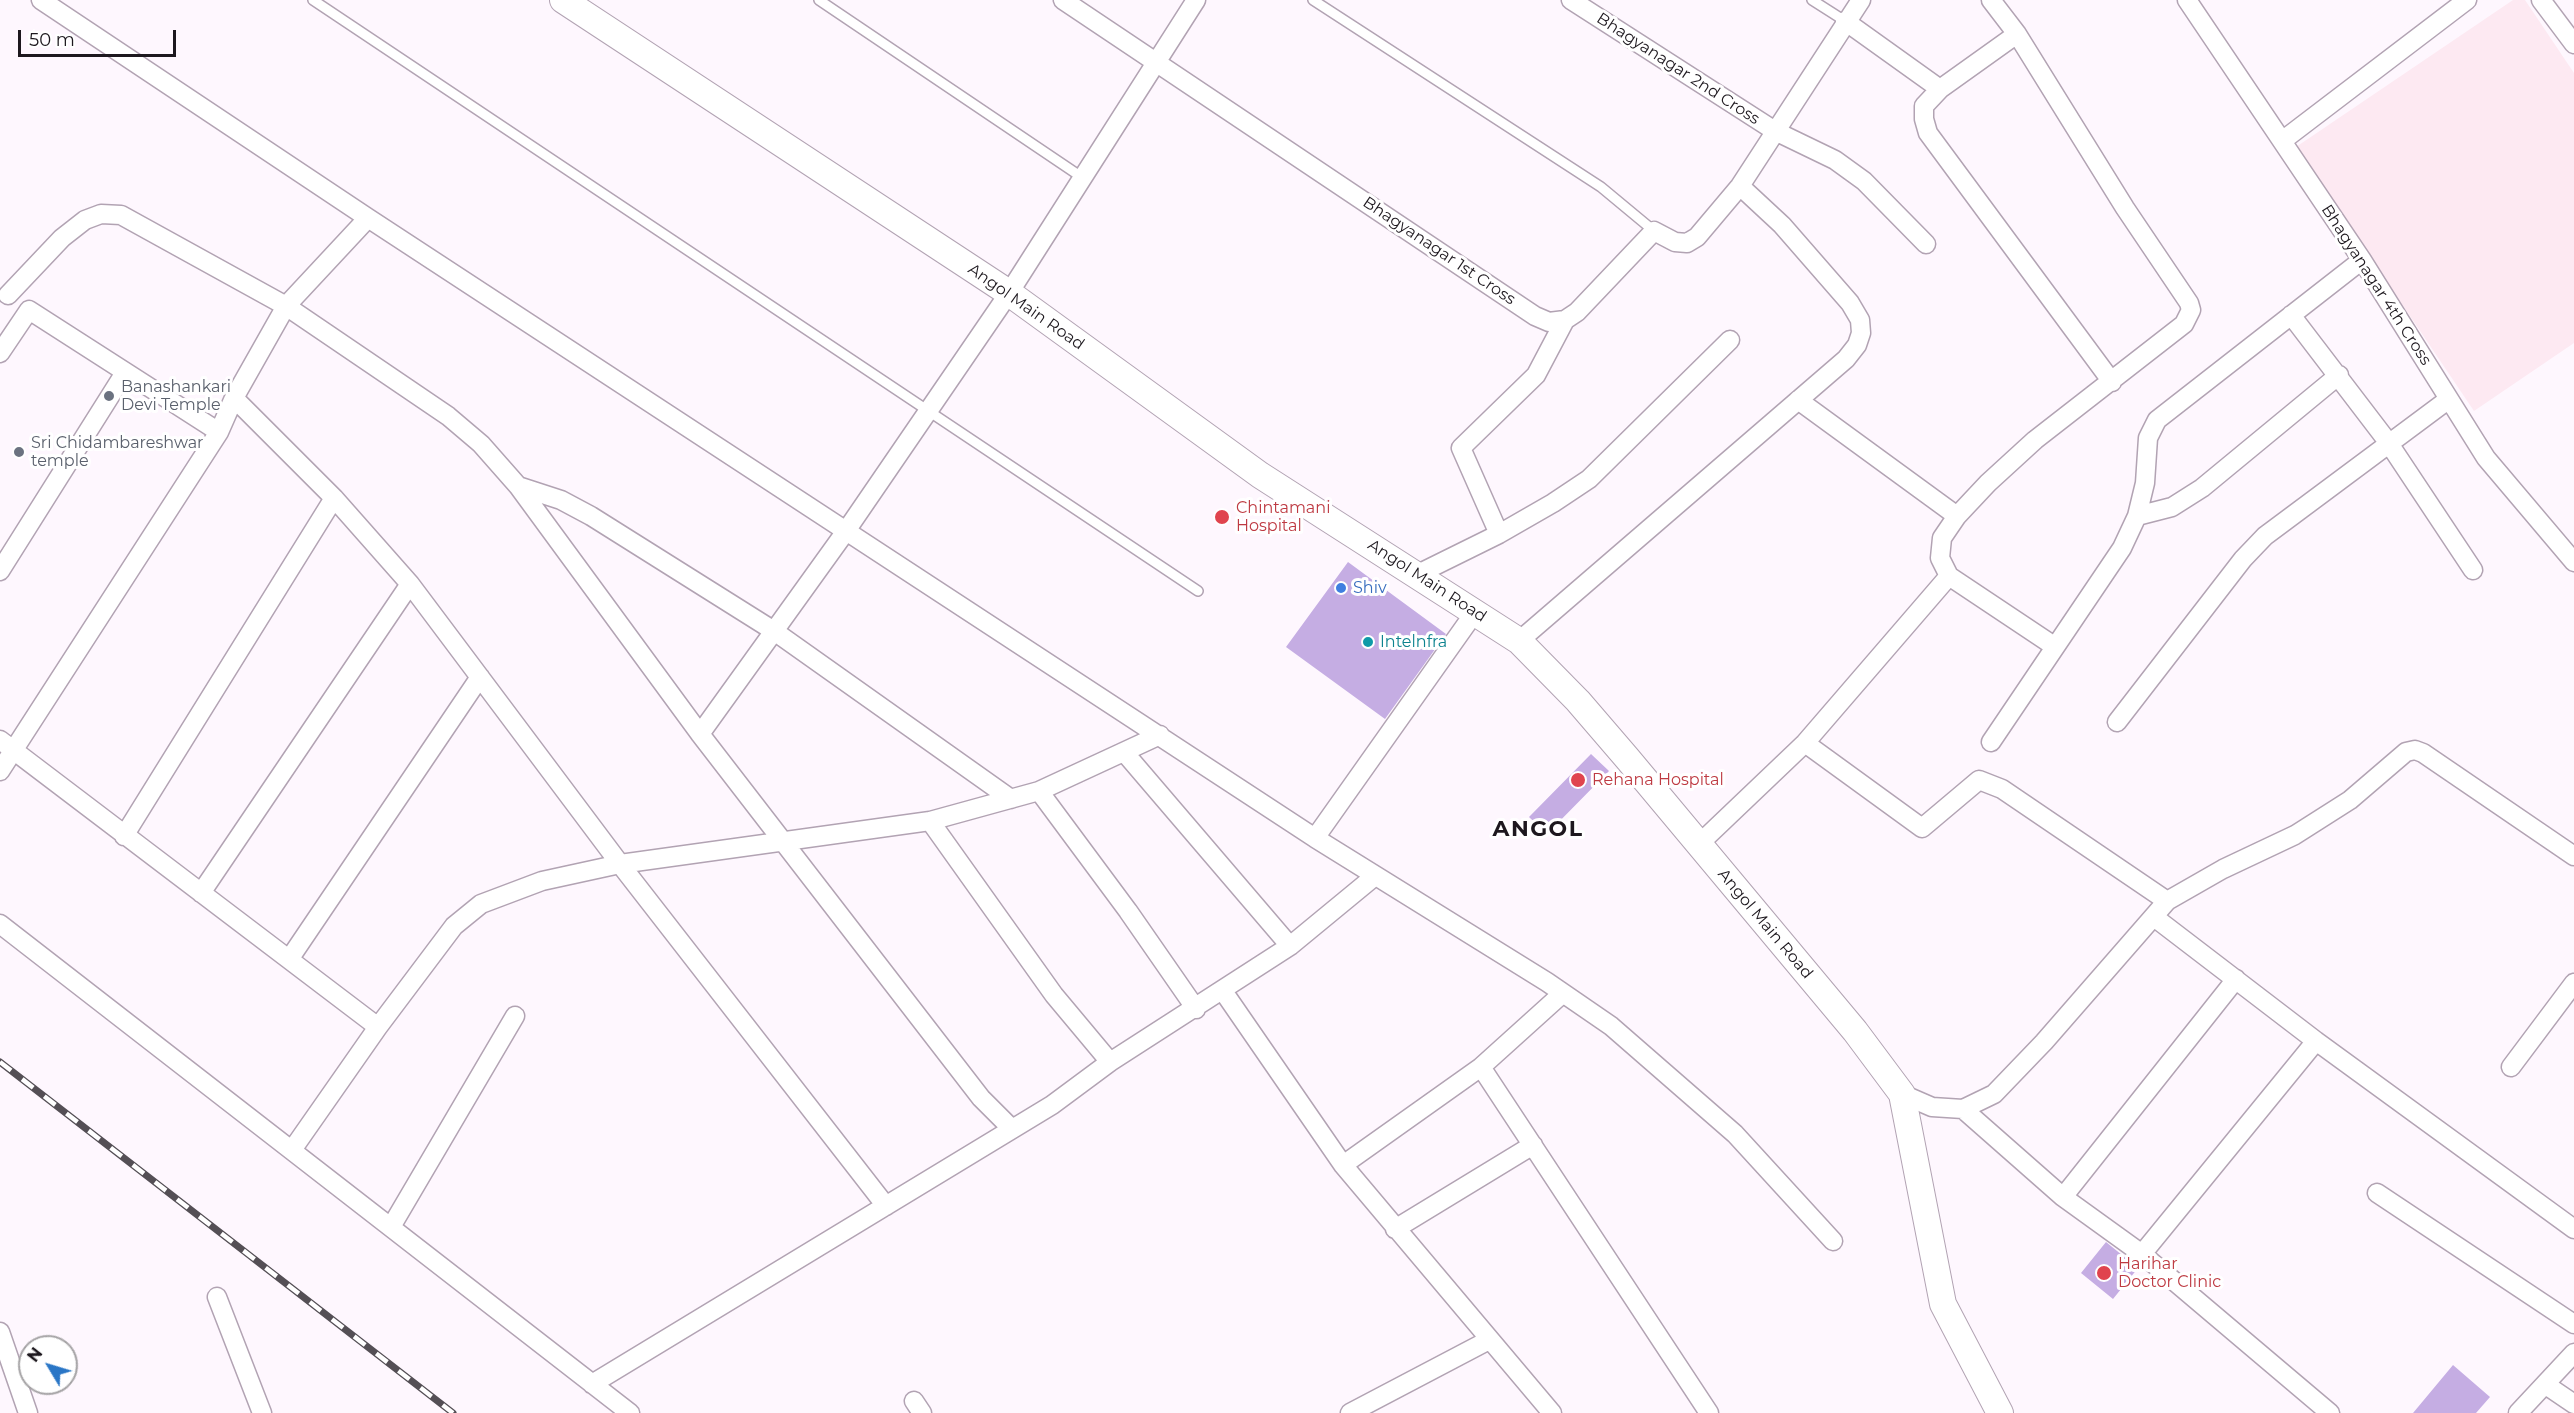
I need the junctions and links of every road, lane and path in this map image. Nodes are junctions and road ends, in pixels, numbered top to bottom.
1 (41, 0) edge
2 (313, 0) edge
3 (563, 0) edge
4 (819, 0) edge
5 (1063, 0) edge
6 (1196, 0) edge
7 (1313, 0) edge
8 (1571, 0) edge
9 (1812, 0) edge
10 (1861, 0) edge
11 (1990, 0) edge
12 (2187, 0) edge
13 (2467, 0) edge
14 (2541, 0) edge
15 (1845, 21) junction
16 (2017, 34) junction
17 (2574, 44) edge
18 (1157, 62) junction
19 (1940, 88) junction
20 (1775, 131) junction
21 (2282, 141) junction
22 (1083, 178) junction
23 (1740, 186) junction
24 (368, 218) junction
25 (1654, 231) junction
26 (1926, 244) dead end
27 (2362, 260) junction
28 (4, 292) edge
29 (1009, 293) junction
30 (286, 306) junction
31 (29, 310) junction
32 (2291, 315) junction
33 (1565, 320) junction
34 (1730, 340) dead end
35 (0, 353) edge
36 (124, 374) junction
37 (2339, 375) junction
38 (2112, 382) junction
39 (234, 398) junction
40 (2449, 399) junction
41 (1798, 400) junction
42 (929, 409) junction
43 (219, 432) junction
44 (2388, 442) junction
45 (518, 486) junction
46 (334, 498) junction
47 (1957, 516) junction
48 (2138, 516) junction
49 (846, 531) junction
50 (1499, 534) junction
51 (2574, 562) edge
52 (2473, 570) dead end
53 (0, 571) edge
54 (1418, 574) junction
55 (1949, 576) junction
56 (410, 584) junction
57 (1198, 591) dead end
58 (1475, 612) junction
59 (774, 631) junction
60 (1519, 641) junction
61 (2054, 646) junction
62 (480, 677) junction
63 (2117, 722) dead end
64 (700, 734) junction
65 (1160, 735) junction
66 (1991, 742) dead end
67 (1805, 743) junction
68 (7, 745) edge
69 (1124, 752) junction
70 (0, 771) edge
71 (1039, 791) junction
72 (1011, 799) junction
73 (930, 821) junction
74 (124, 836) junction
75 (1315, 838) junction
76 (784, 841) junction
77 (1698, 845) junction
78 (2574, 856) edge
79 (620, 864) junction
80 (1375, 876) junction
81 (201, 892) junction
82 (2167, 901) junction
83 (2154, 917) junction
84 (0, 924) edge
85 (1290, 946) junction
86 (290, 958) junction
87 (2236, 979) junction
88 (2574, 983) edge
89 (1223, 991) junction
90 (1563, 993) junction
91 (1196, 1009) junction
92 (515, 1016) dead end
93 (378, 1027) junction
94 (2316, 1041) junction
95 (1110, 1062) junction
96 (1481, 1067) junction
97 (2511, 1067) dead end
98 (1902, 1094) junction
99 (1963, 1109) junction
100 (1012, 1129) junction
101 (1533, 1145) junction
102 (292, 1150) junction
103 (1343, 1165) junction
104 (2377, 1193) dead end
105 (2063, 1197) junction
106 (886, 1206) junction
107 (391, 1227) junction
108 (1395, 1229) junction
109 (2574, 1229) edge
110 (1833, 1241) dead end
111 (2142, 1254) junction
112 (217, 1297) dead end
113 (2574, 1324) edge
114 (0, 1332) edge
115 (1489, 1340) junction
116 (2574, 1353) edge
117 (592, 1384) junction
118 (2546, 1385) junction
119 (2574, 1404) edge
120 (28, 1413) edge
121 (262, 1413) edge
122 (630, 1413) edge
123 (1350, 1413) edge
124 (1552, 1413) edge
125 (1709, 1413) edge
126 (2000, 1413) edge
127 (2330, 1413) edge
128 (2518, 1413) edge

1 - 24 street
2 - 42 lane
3 - 29 street, Angol Main Road
4 - 22 lane
5 - 18 street, Bhagyanagar 1st Cross
6 - 18 street
7 - 25 lane
8 - 20 street, Bhagyanagar 2nd Cross
9 - 15 lane
10 - 15 street, Bhagyanagar 2nd Cross
11 - 16 street
12 - 21 street, Bhagyanagar 4th Cross
13 - 21 street
14 - 17 street
15 - 19 street
15 - 20 street, Bhagyanagar 2nd Cross
16 - 19 street
16 - 38 street
18 - 22 street
18 - 33 street, Bhagyanagar 1st Cross
19 - 38 street
20 - 23 street
20 - 26 street
21 - 27 street, Bhagyanagar 4th Cross
22 - 29 street
23 - 25 street
23 - 41 street
24 - 30 street
24 - 49 street
25 - 33 street
27 - 32 street
27 - 40 street, Bhagyanagar 4th Cross
28 - 30 street
28 - 31 street
29 - 42 street
29 - 54 street, Angol Main Road
30 - 39 street
30 - 45 street
31 - 35 street
31 - 36 street
32 - 37 street
32 - 48 street
33 - 50 street
34 - 50 street
36 - 43 street
36 - 53 street
37 - 44 street
37 - 48 street
38 - 47 street
39 - 43 street
39 - 46 street
40 - 44 street
40 - 51 street, Bhagyanagar 4th Cross
41 - 47 street
41 - 60 street
42 - 49 street
42 - 57 lane
43 - 68 street
44 - 52 street
44 - 63 street
45 - 59 street
45 - 64 street
46 - 56 street
46 - 74 street
47 - 55 street
48 - 61 street
49 - 59 street
49 - 65 street
50 - 54 street
54 - 58 street, Angol Main Road
55 - 61 street
55 - 67 street
56 - 62 street
56 - 81 street
58 - 60 street, Angol Main Road
58 - 75 street
59 - 64 street
59 - 72 street
60 - 77 street, Angol Main Road
61 - 66 street
62 - 79 street
62 - 86 street
64 - 76 street
65 - 69 street
65 - 75 street
67 - 77 street
67 - 82 street
68 - 70 street
68 - 74 street
69 - 71 street
69 - 85 street
71 - 72 street
71 - 91 street
72 - 73 street
73 - 76 street
73 - 95 street
74 - 81 street
75 - 80 street
76 - 79 street
76 - 100 street
77 - 98 street, Angol Main Road
78 - 82 street
79 - 93 street
79 - 106 street
80 - 85 street
80 - 90 street
81 - 86 street
82 - 83 street
83 - 87 street
83 - 99 street
84 - 102 street
85 - 89 street
86 - 93 street
87 - 94 street
87 - 105 street
88 - 97 street
89 - 91 street
89 - 103 street
90 - 96 street
90 - 110 street
91 - 95 street
92 - 107 street
93 - 102 street
94 - 109 street
94 - 111 street
95 - 100 street
96 - 101 street
96 - 103 street
98 - 99 street
98 - 126 street, Angol Main Road
99 - 105 street
100 - 106 street
101 - 108 street
101 - 125 street
102 - 107 street
103 - 108 street
104 - 113 street
105 - 111 street
106 - 117 street
107 - 117 street
108 - 115 street
111 - 127 street
112 - 121 street
114 - 120 street
115 - 123 street
115 - 124 street
116 - 118 street
117 - 122 street
118 - 119 street
118 - 128 street

